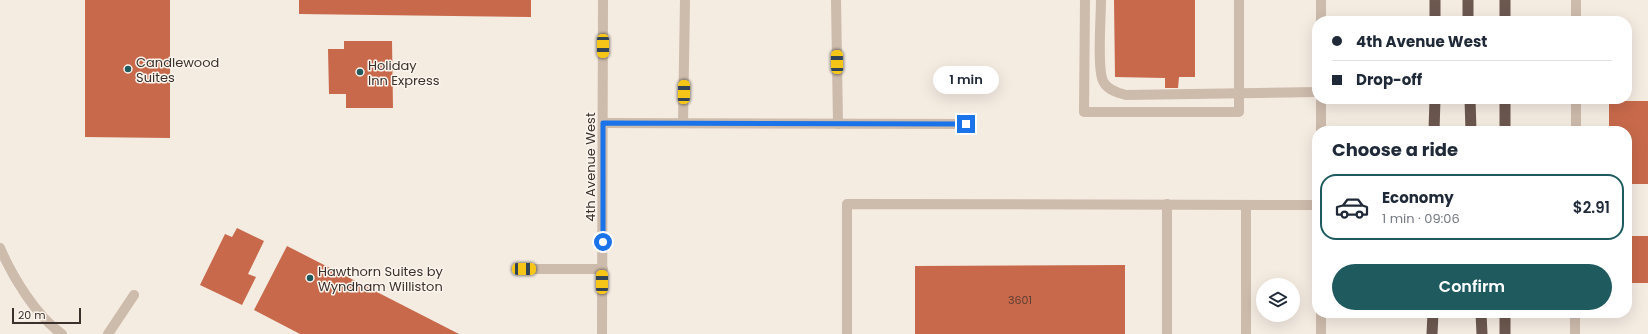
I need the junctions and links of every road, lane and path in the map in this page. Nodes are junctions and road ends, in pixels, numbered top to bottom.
1 (603, 0) edge
2 (685, 0) edge
3 (836, 0) edge
4 (1085, 0) edge
5 (1101, 0) edge
6 (1239, 0) edge
7 (1321, 0) edge
8 (1436, 0) edge
9 (1468, 0) edge
10 (1505, 0) edge
11 (1576, 0) edge
12 (1321, 16) edge
13 (1435, 16) edge
14 (1468, 16) edge
15 (1505, 16) edge
16 (1576, 16) edge
17 (1239, 92) junction
18 (1312, 92) edge
19 (1321, 104) edge
20 (1435, 104) edge
21 (1470, 104) edge
22 (1505, 104) edge
23 (1576, 104) edge
24 (603, 123) junction
25 (683, 123) junction
26 (838, 124) junction
27 (966, 124) dead end
28 (1321, 126) edge
29 (1434, 126) edge
30 (1471, 126) edge
31 (1505, 126) edge
32 (1576, 126) edge
33 (1167, 204) junction
34 (1246, 205) junction
35 (1312, 205) edge
36 (0, 248) edge
37 (524, 269) dead end
38 (603, 269) junction
39 (134, 295) dead end
40 (1321, 318) edge
41 (1433, 318) edge
42 (1481, 318) edge
43 (1505, 318) edge
44 (1575, 318) edge
45 (62, 334) edge
46 (108, 334) edge
47 (602, 334) edge
48 (847, 334) edge
49 (1167, 334) edge
50 (1246, 334) edge
51 (1321, 334) edge
52 (1432, 334) edge
53 (1482, 334) edge
54 (1505, 334) edge
55 (1575, 334) edge

1 - 24 street, 4th Avenue West
2 - 25 street
3 - 26 street
4 - 17 street
5 - 17 street
6 - 17 street
7 - 12 street
8 - 13 highway
9 - 14 highway
10 - 15 highway
11 - 16 street
17 - 18 street
19 - 28 street
20 - 29 highway
21 - 30 highway
22 - 31 highway
23 - 32 street
24 - 25 street
24 - 38 street, 4th Avenue West
25 - 26 street
26 - 27 street
33 - 34 street
33 - 48 street
33 - 49 street
34 - 35 street
34 - 50 street
36 - 45 street
37 - 38 street
38 - 47 street, 4th Avenue West
39 - 46 street
40 - 51 street
41 - 52 highway
42 - 53 highway
43 - 54 highway
44 - 55 street

